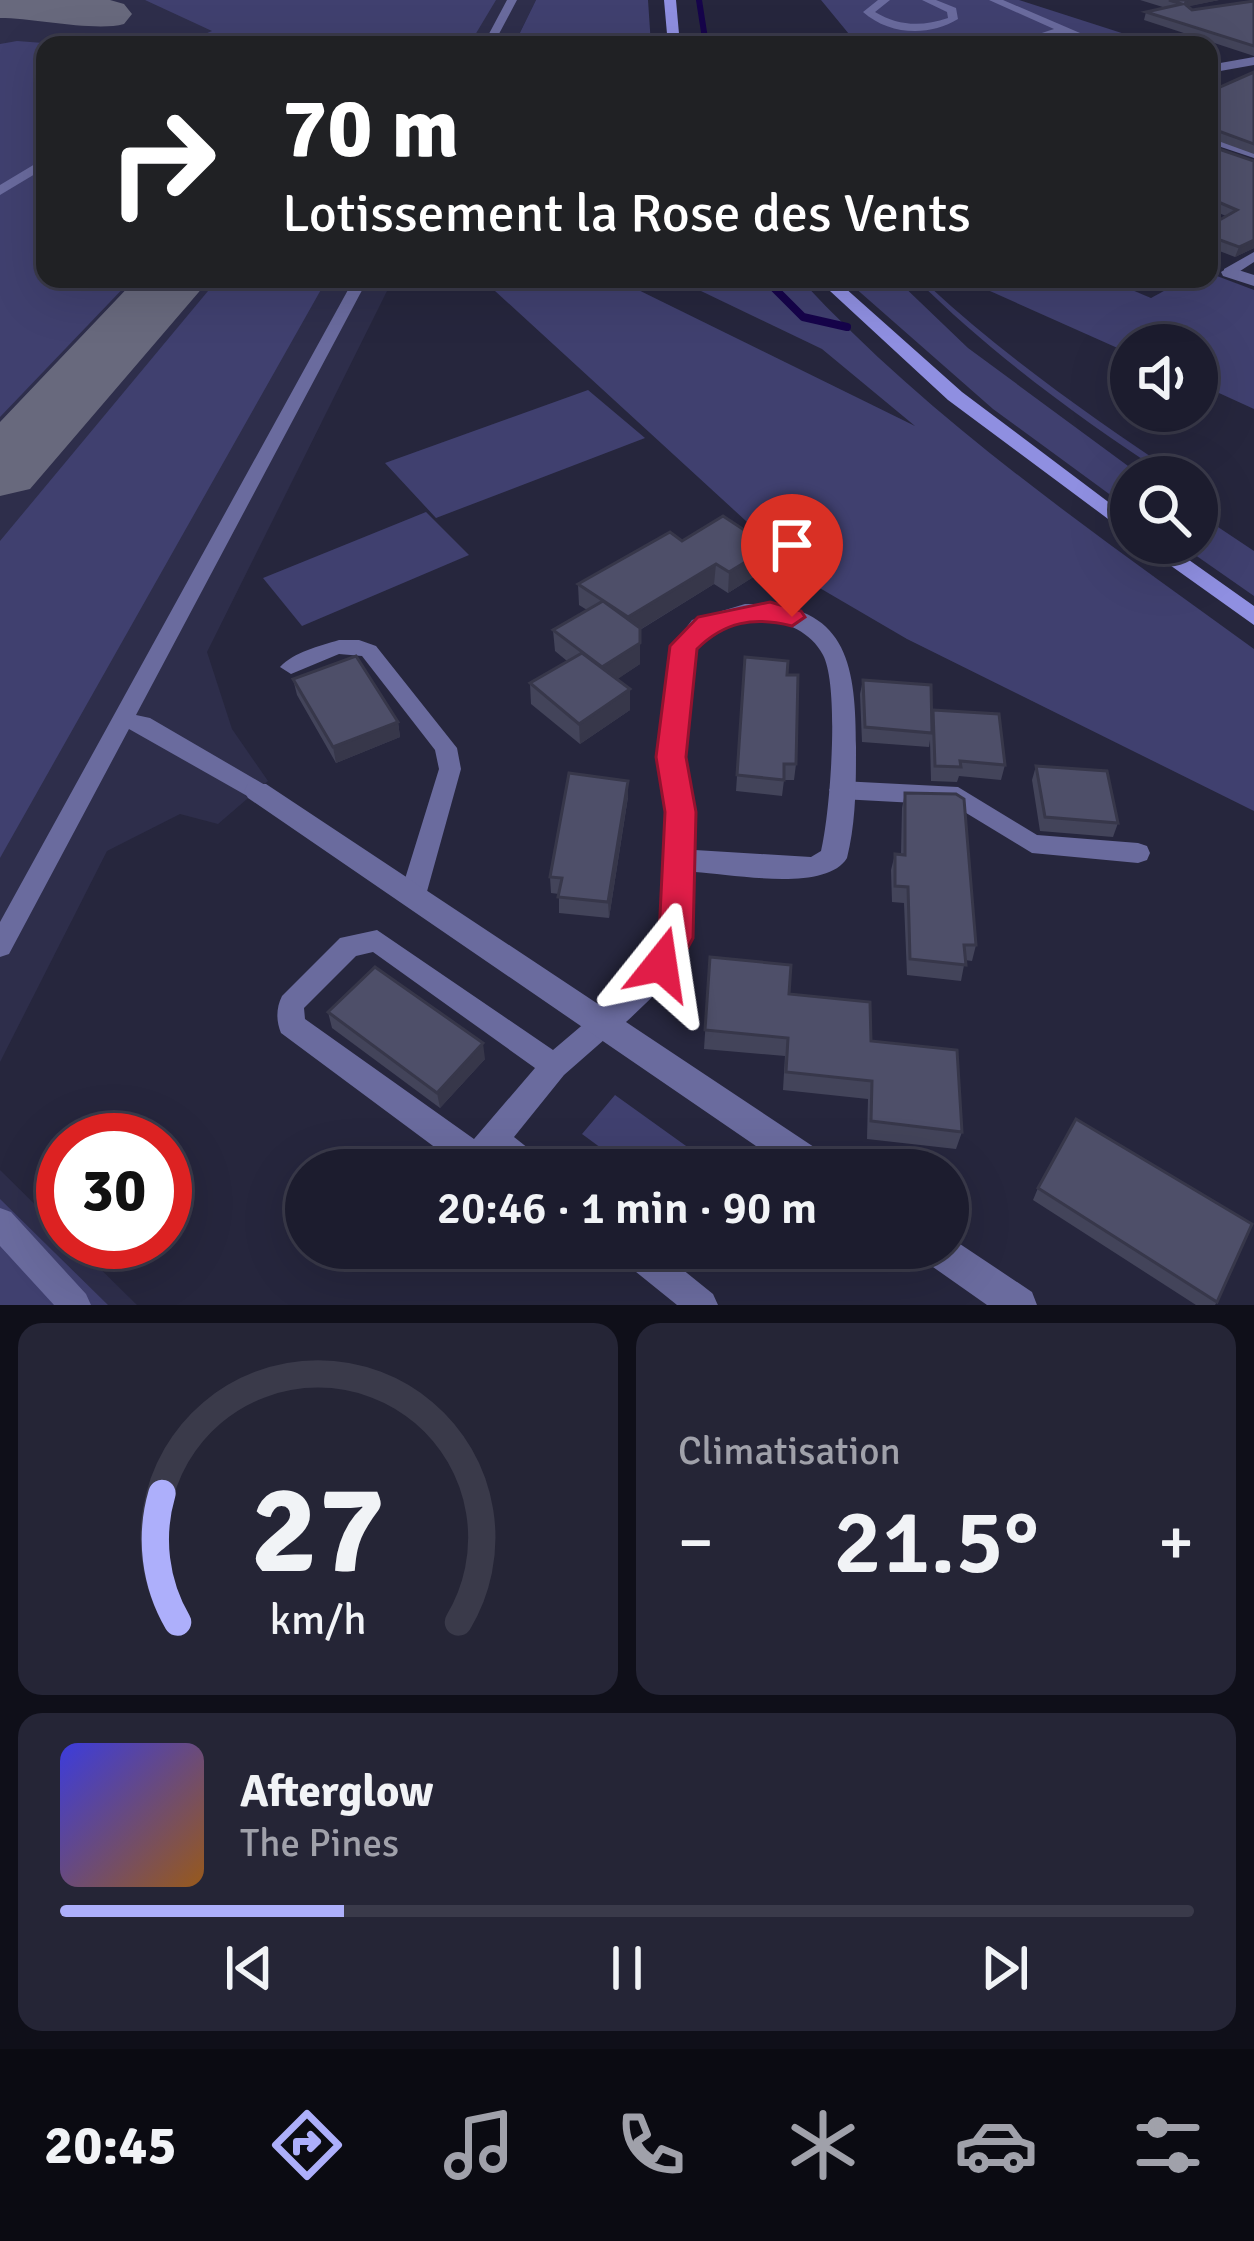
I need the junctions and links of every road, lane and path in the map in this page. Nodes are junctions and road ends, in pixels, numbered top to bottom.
1 (512, 0) edge
2 (670, 0) edge
3 (885, 0) edge
4 (926, 0) edge
5 (994, 0) edge
6 (910, 12) dead end
7 (1062, 29) junction
8 (493, 36) edge
9 (673, 36) edge
10 (1039, 36) edge
11 (1080, 36) edge
12 (1254, 61) edge
13 (1218, 67) edge
14 (1218, 145) edge
15 (1254, 159) edge
16 (36, 168) edge
17 (0, 191) edge
18 (1254, 257) edge
19 (1229, 272) joint
20 (1254, 281) edge
21 (356, 288) edge
22 (835, 288) edge
23 (1110, 513) edge
24 (1180, 564) edge
25 (1254, 617) edge
26 (290, 668) dead end
27 (122, 720) junction
28 (841, 790) junction
29 (256, 791) joint
30 (1138, 853) dead end
31 (677, 860) junction
32 (412, 895) junction
33 (0, 946) edge
34 (603, 1024) junction
35 (554, 1066) junction
36 (494, 1139) junction
37 (507, 1149) edge
38 (789, 1149) edge
39 (0, 1223) edge
40 (657, 1269) edge
41 (961, 1269) edge
42 (999, 1299) edge
43 (75, 1305) edge
44 (701, 1305) edge

1 - 8 lane
2 - 9 street
3 - 4 lane
4 - 6 lane
5 - 7 lane
7 - 10 lane
7 - 11 lane
12 - 13 street
14 - 15 street
16 - 17 lane
18 - 19 lane
19 - 20 street
21 - 27 lane
22 - 23 street
24 - 25 street
26 - 32 lane
27 - 29 lane
27 - 33 lane
28 - 30 lane
28 - 31 street
28 - 31 street
29 - 32 street
31 - 34 street
32 - 34 street
34 - 35 lane
34 - 38 street
35 - 36 lane
35 - 36 lane
36 - 37 lane
39 - 43 lane
40 - 44 lane
41 - 42 street

